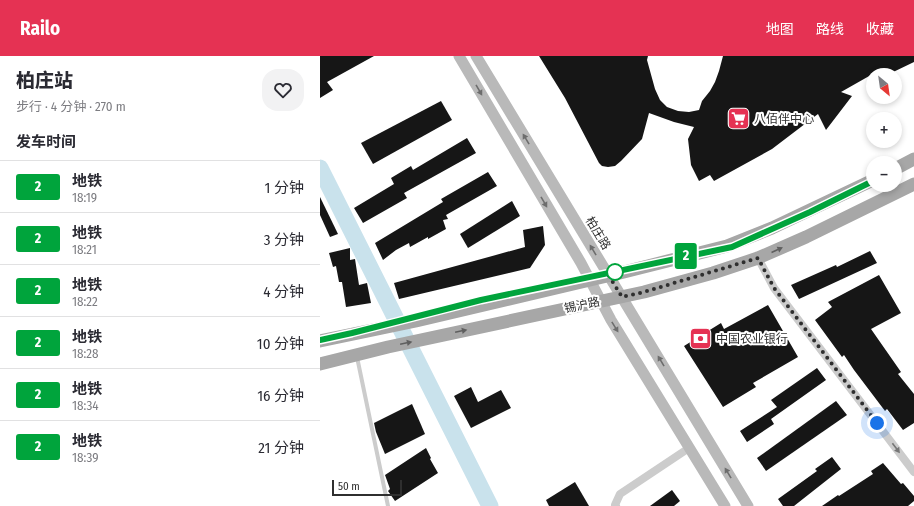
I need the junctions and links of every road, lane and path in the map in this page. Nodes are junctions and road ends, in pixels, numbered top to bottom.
1 (459, 56) edge
2 (476, 56) edge
3 (914, 160) edge
4 (902, 166) edge
5 (866, 183) edge
6 (914, 184) edge
7 (758, 258) junction
8 (609, 276) junction
9 (590, 280) junction
10 (622, 297) junction
11 (601, 302) junction
12 (320, 341) edge
13 (357, 355) junction
14 (320, 364) edge
15 (689, 448) junction
16 (914, 472) edge
17 (388, 506) edge
18 (616, 506) edge
19 (725, 506) edge
20 (748, 506) edge

1 -> 9 street
8 -> 2 street, 柏庄路
3 - 4 main road
5 - 8 main road, 锡沪路
7 -> 6 main road, 锡沪路
7 - 10 main road, 锡沪路
7 -> 16 street
8 - 9 main road, 锡沪路
8 - 10 street, 柏庄路
9 - 11 street
9 - 12 main road, 锡沪路
10 - 11 main road, 锡沪路
20 -> 10 street, 柏庄路
13 -> 11 main road, 锡沪路
11 -> 15 street
13 - 14 main road
13 - 17 lane
15 - 18 street
15 - 19 street

